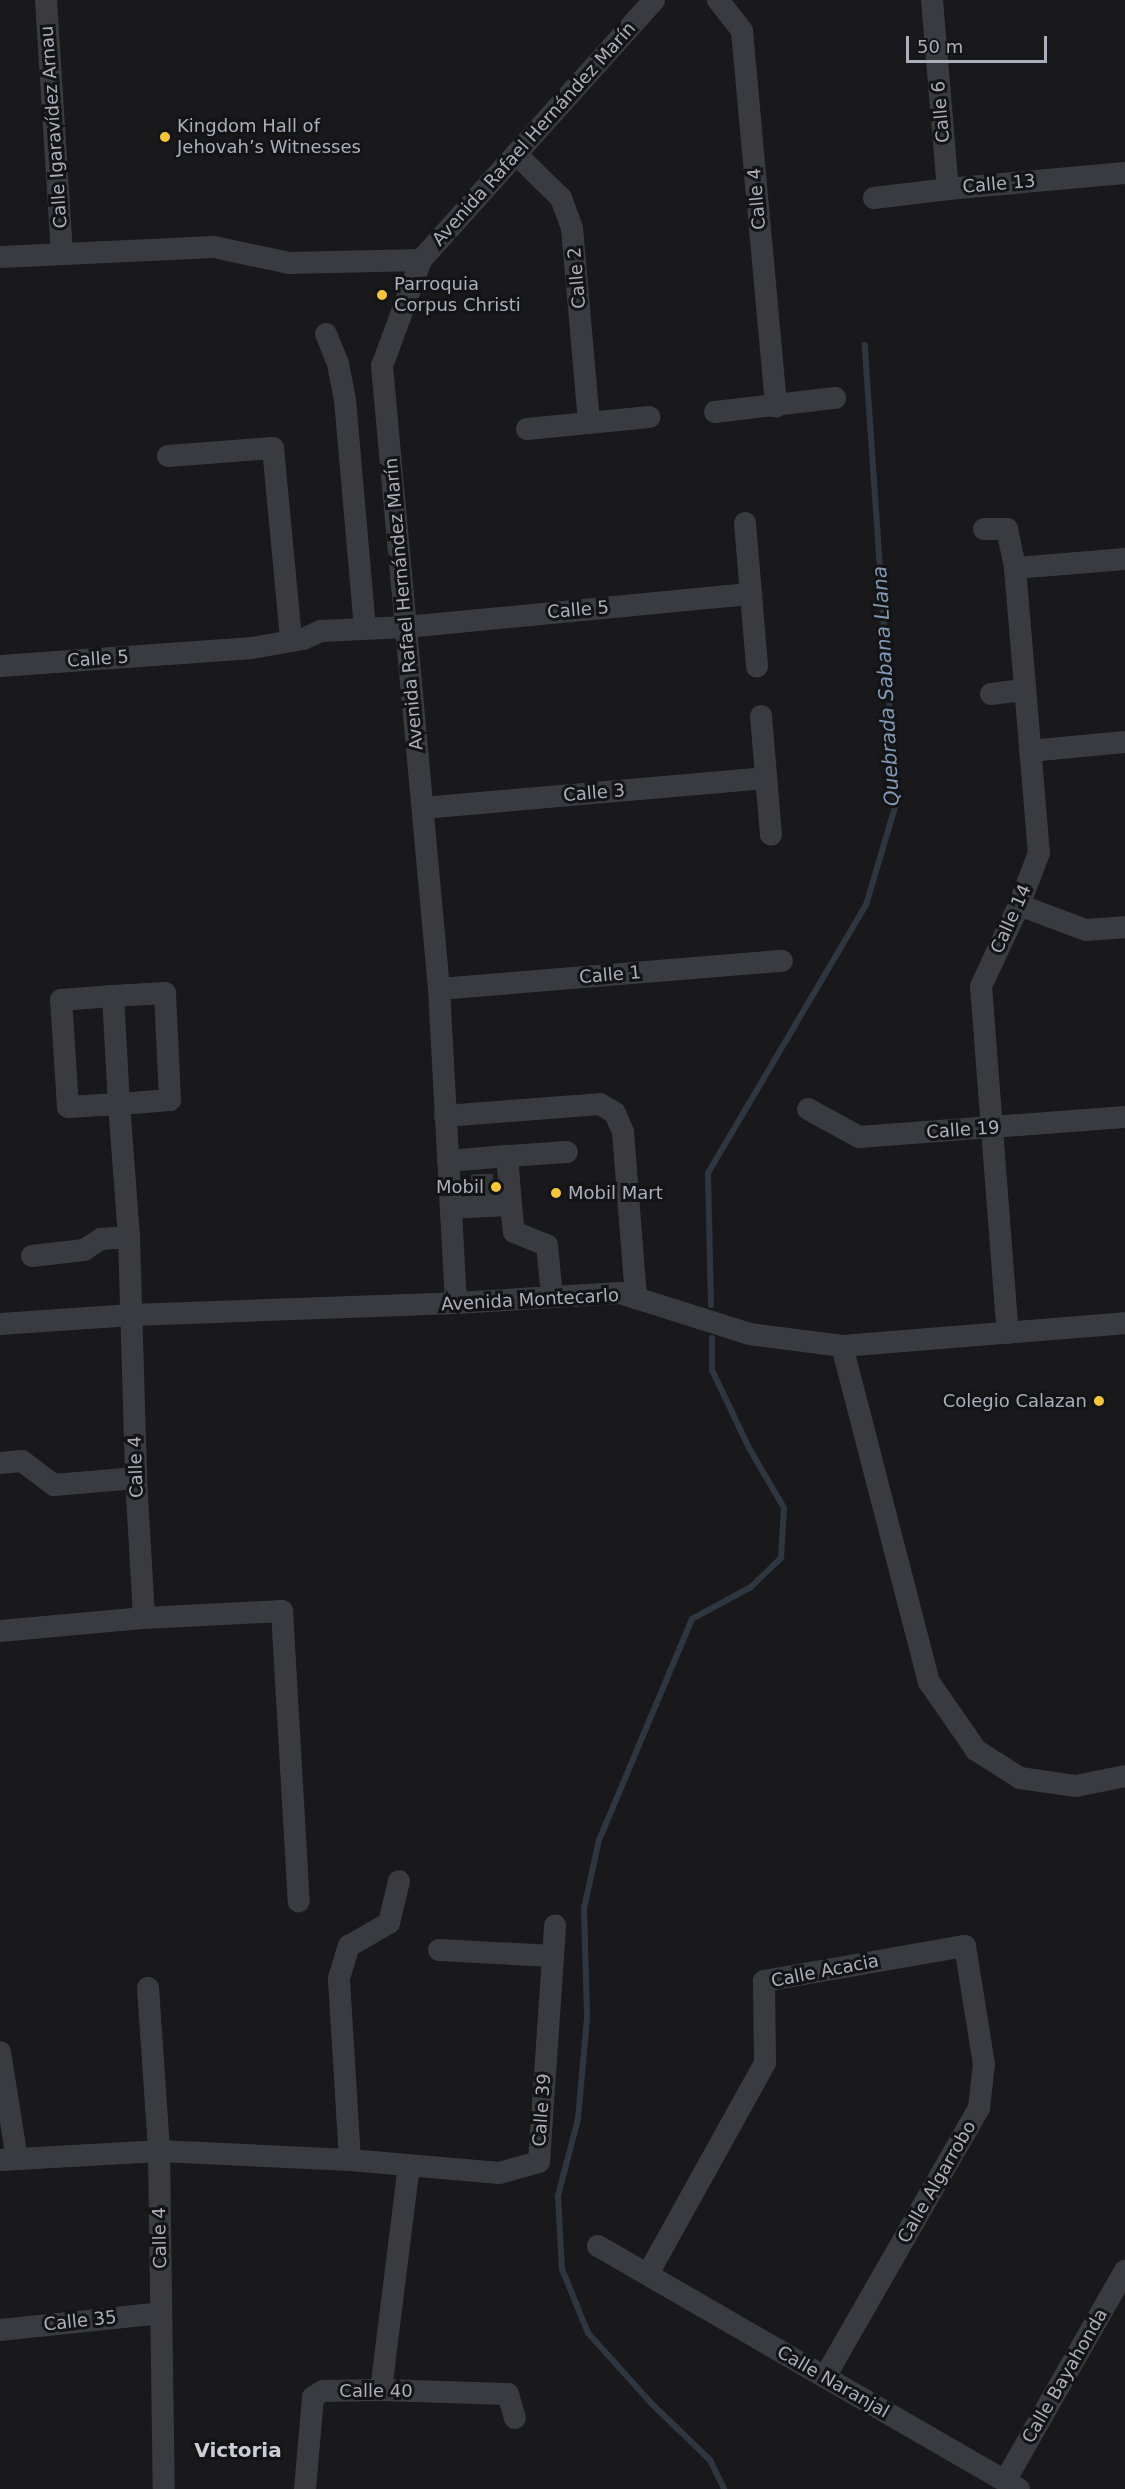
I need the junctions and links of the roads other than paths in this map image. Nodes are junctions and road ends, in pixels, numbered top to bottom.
1 (46, 0) edge
2 (654, 0) edge
3 (718, 0) edge
4 (932, 0) edge
5 (516, 154) junction
6 (1125, 173) edge
7 (948, 189) junction
8 (874, 198) dead end
9 (62, 253) junction
10 (0, 257) edge
11 (422, 260) junction
12 (326, 334) dead end
13 (835, 398) dead end
14 (776, 406) junction
15 (716, 412) dead end
16 (649, 417) dead end
17 (589, 423) junction
18 (527, 429) dead end
19 (168, 456) dead end
20 (745, 523) dead end
21 (984, 529) dead end
22 (1125, 559) edge
23 (1015, 568) junction
24 (751, 594) junction
25 (406, 627) junction
26 (365, 628) junction
27 (297, 640) junction
28 (0, 666) edge
29 (757, 666) dead end
30 (1025, 690) junction
31 (991, 694) dead end
32 (761, 716) dead end
33 (1125, 742) edge
34 (1030, 751) junction
35 (765, 778) junction
36 (423, 808) junction
37 (771, 835) dead end
38 (1019, 906) junction
39 (1125, 927) edge
40 (782, 961) dead end
41 (439, 989) junction
42 (112, 996) junction
43 (118, 1104) junction
44 (808, 1109) dead end
45 (445, 1116) junction
46 (1125, 1117) edge
47 (991, 1128) junction
48 (567, 1152) dead end
49 (515, 1156) junction
50 (448, 1161) junction
51 (482, 1184) junction
52 (511, 1204) junction
53 (451, 1208) junction
54 (129, 1237) junction
55 (32, 1256) dead end
56 (552, 1296) junction
57 (636, 1298) junction
58 (456, 1303) junction
59 (132, 1315) junction
60 (1125, 1323) edge
61 (0, 1324) edge
62 (1008, 1333) junction
63 (842, 1346) junction
64 (0, 1463) edge
65 (136, 1478) junction
66 (144, 1618) junction
67 (0, 1631) edge
68 (1125, 1776) edge
69 (399, 1881) dead end
70 (299, 1902) dead end
71 (555, 1926) dead end
72 (439, 1950) dead end
73 (553, 1956) junction
74 (969, 1971) joint
75 (148, 1988) dead end
76 (0, 2052) edge
77 (159, 2151) junction
78 (8, 2160) edge
79 (350, 2160) junction
80 (409, 2166) junction
81 (598, 2246) dead end
82 (1125, 2271) edge
83 (648, 2274) junction
84 (161, 2313) junction
85 (0, 2330) edge
86 (825, 2377) junction
87 (381, 2390) junction
88 (515, 2418) dead end
89 (1012, 2485) edge
90 (164, 2489) edge
91 (305, 2489) edge

1 - 9 street, Calle Igaravídez Arnau
2 - 5 street, Avenida Rafael Hernández Marín
3 - 14 street, Calle 4
4 - 7 street, Calle 6
5 - 11 street, Avenida Rafael Hernández Marín
5 - 17 street, Calle 2
6 - 7 street, Calle 13
7 - 8 street, Calle 13
9 - 10 street
9 - 11 street
11 - 25 street, Avenida Rafael Hernández Marín
12 - 26 street
13 - 14 street
14 - 15 street
16 - 17 street
17 - 18 street
19 - 27 street
20 - 24 street
21 - 23 street, Calle 14
22 - 23 street
23 - 30 street, Calle 14
24 - 25 street, Calle 5
24 - 29 street
25 - 26 street, Calle 5
25 - 27 street, Calle 5
25 - 36 street, Avenida Rafael Hernández Marín
26 - 27 street, Calle 5
27 - 28 street, Calle 5
30 - 31 street
30 - 34 street, Calle 14
32 - 35 street
33 - 34 street
34 - 38 street, Calle 14
35 - 36 street, Calle 3
35 - 37 street
36 - 41 street, Avenida Rafael Hernández Marín
38 - 39 street
38 - 47 street, Calle 14
40 - 41 street, Calle 1
41 - 45 street, Avenida Rafael Hernández Marín
42 - 43 street, Calle 4
42 - 43 street
42 - 43 street
43 - 54 street, Calle 4
44 - 47 street, Calle 19
45 - 50 street, Avenida Rafael Hernández Marín
45 - 57 street
46 - 47 street, Calle 19
47 - 62 street, Calle 14
48 - 49 street
49 - 51 street
49 - 52 street
50 - 51 street
50 - 53 street, Avenida Rafael Hernández Marín
51 - 52 street
51 - 53 street
52 - 56 street
53 - 58 street, Avenida Rafael Hernández Marín
54 - 55 street
54 - 59 street, Calle 4
56 - 57 street, Avenida Montecarlo
56 - 58 street, Avenida Montecarlo
57 - 63 street, Avenida Montecarlo
58 - 59 street, Avenida Montecarlo
59 - 61 street, Avenida Montecarlo
59 - 65 street, Calle 4
60 - 62 street, Avenida Montecarlo
62 - 63 street, Avenida Montecarlo
63 - 68 street
64 - 65 street
65 - 66 street, Calle 4
66 - 67 street
66 - 70 street
69 - 79 street
71 - 73 street, Calle 39
72 - 73 street
73 - 80 street, Calle 39
74 - 83 street, Calle Acacia
74 - 86 street, Calle Algarrobo
75 - 77 street, Calle 4
76 - 78 street
77 - 78 street, Calle 39
77 - 79 street, Calle 39
77 - 84 street, Calle 4
79 - 80 street, Calle 39
80 - 87 street
81 - 83 street, Calle Naranjal
82 - 89 street, Calle Bayahonda
83 - 86 street, Calle Naranjal
84 - 85 street, Calle 35
84 - 90 street, Calle 4
86 - 89 street, Calle Naranjal
87 - 88 street, Calle 40
87 - 91 street, Calle 40

